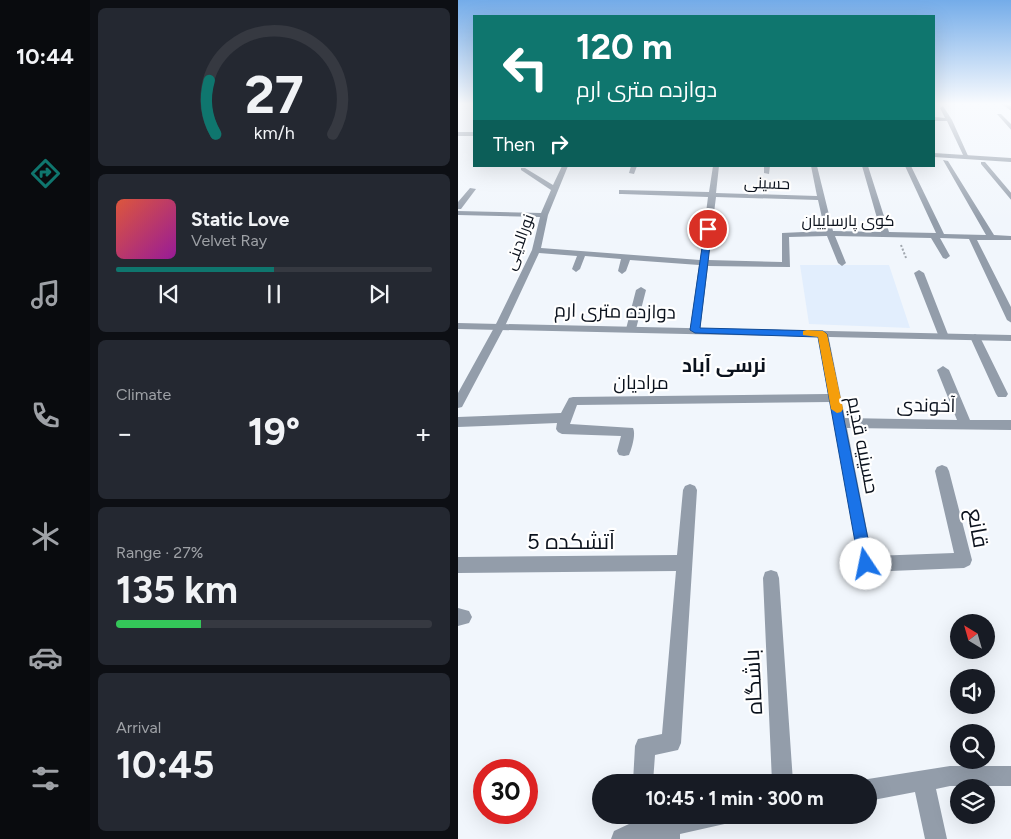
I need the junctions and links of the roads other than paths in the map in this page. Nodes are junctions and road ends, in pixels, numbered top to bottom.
1 (960, 143) edge
2 (935, 155) edge
3 (967, 157) junction
4 (935, 160) edge
5 (945, 160) junction
6 (1012, 160) edge
7 (983, 163) junction
8 (1012, 164) edge
9 (565, 167) edge
10 (716, 167) edge
11 (814, 167) edge
12 (865, 167) edge
13 (908, 167) edge
14 (523, 169) dead end
15 (629, 183) dead end
16 (472, 188) dead end
17 (556, 190) junction
18 (622, 192) junction
19 (712, 195) junction
20 (821, 198) junction
21 (1012, 199) edge
22 (616, 200) dead end
23 (458, 207) edge
24 (458, 213) edge
25 (544, 215) junction
26 (830, 233) junction
27 (886, 234) junction
28 (938, 236) junction
29 (972, 237) junction
30 (991, 237) junction
31 (1012, 238) edge
32 (536, 250) junction
33 (582, 253) junction
34 (946, 256) dead end
35 (626, 257) junction
36 (704, 262) junction
37 (842, 263) dead end
38 (576, 269) dead end
39 (622, 271) dead end
40 (919, 273) dead end
41 (641, 290) dead end
42 (1012, 320) edge
43 (458, 326) edge
44 (500, 326) junction
45 (631, 329) junction
46 (695, 330) junction
47 (823, 334) junction
48 (944, 337) junction
49 (975, 337) junction
50 (1012, 338) edge
51 (943, 370) dead end
52 (1002, 394) dead end
53 (835, 398) junction
54 (458, 404) edge
55 (565, 418) junction
56 (458, 422) edge
57 (840, 423) junction
58 (965, 424) junction
59 (1012, 425) edge
60 (624, 451) dead end
61 (942, 471) dead end
62 (690, 490) dead end
63 (685, 563) junction
64 (866, 564) joint
65 (458, 565) edge
66 (771, 578) dead end
67 (643, 774) edge
68 (783, 774) edge
69 (1012, 776) edge
70 (924, 780) junction
71 (877, 788) edge
72 (692, 824) edge
73 (634, 828) edge
74 (669, 831) edge
75 (936, 839) edge

1 - 3 street
2 - 3 street
3 - 6 street
4 - 5 street
5 - 7 street
5 - 30 street
7 - 8 street
7 - 21 street
9 - 17 street, نورالدینی
10 - 19 street
11 - 20 street
12 - 27 street
13 - 28 street
14 - 17 street
15 - 18 street
16 - 23 street
17 - 25 street, نورالدینی
18 - 19 street, حسینی
18 - 22 street
19 - 20 street, حسینی
19 - 36 street
20 - 26 street
24 - 25 street
25 - 32 street, نورالدینی
26 - 27 street, کوی پارساییان
26 - 36 street, کوی پارساییان
26 - 37 street
27 - 28 street, کوی پارساییان
28 - 29 street, کوی پارساییان
28 - 34 street
29 - 30 street, کوی پارساییان
29 - 42 street
30 - 31 street, کوی پارساییان
32 - 33 street, کوی پارساییان
32 - 44 street, نورالدینی
33 - 35 street, کوی پارساییان
33 - 38 street
35 - 36 street, کوی پارساییان
35 - 39 street
36 - 46 street
40 - 48 street
41 - 45 street
43 - 44 street, دوازده متری ارم
44 - 45 street, دوازده متری ارم
44 - 54 street, نورالدینی
45 - 46 street, دوازده متری ارم
46 - 47 street, دوازده متری ارم
47 - 48 street, دوازده متری ارم
47 - 53 street, حسینیه قدیم
48 - 49 street, دوازده متری ارم
49 - 50 street, دوازده متری ارم
49 - 52 street
51 - 58 street
53 - 55 street, مرادیان
53 - 57 street, حسینیه قدیم
55 - 56 street
55 - 60 street
57 - 58 street, آخوندی
57 - 64 street, حسینیه قدیم
58 - 59 street, آخوندی
61 - 64 street, قانع
62 - 63 street
63 - 65 street, آتشکده 5
63 - 67 street
66 - 68 street, باشگاه
69 - 70 street
70 - 71 street
70 - 75 street
72 - 74 street
73 - 74 street

